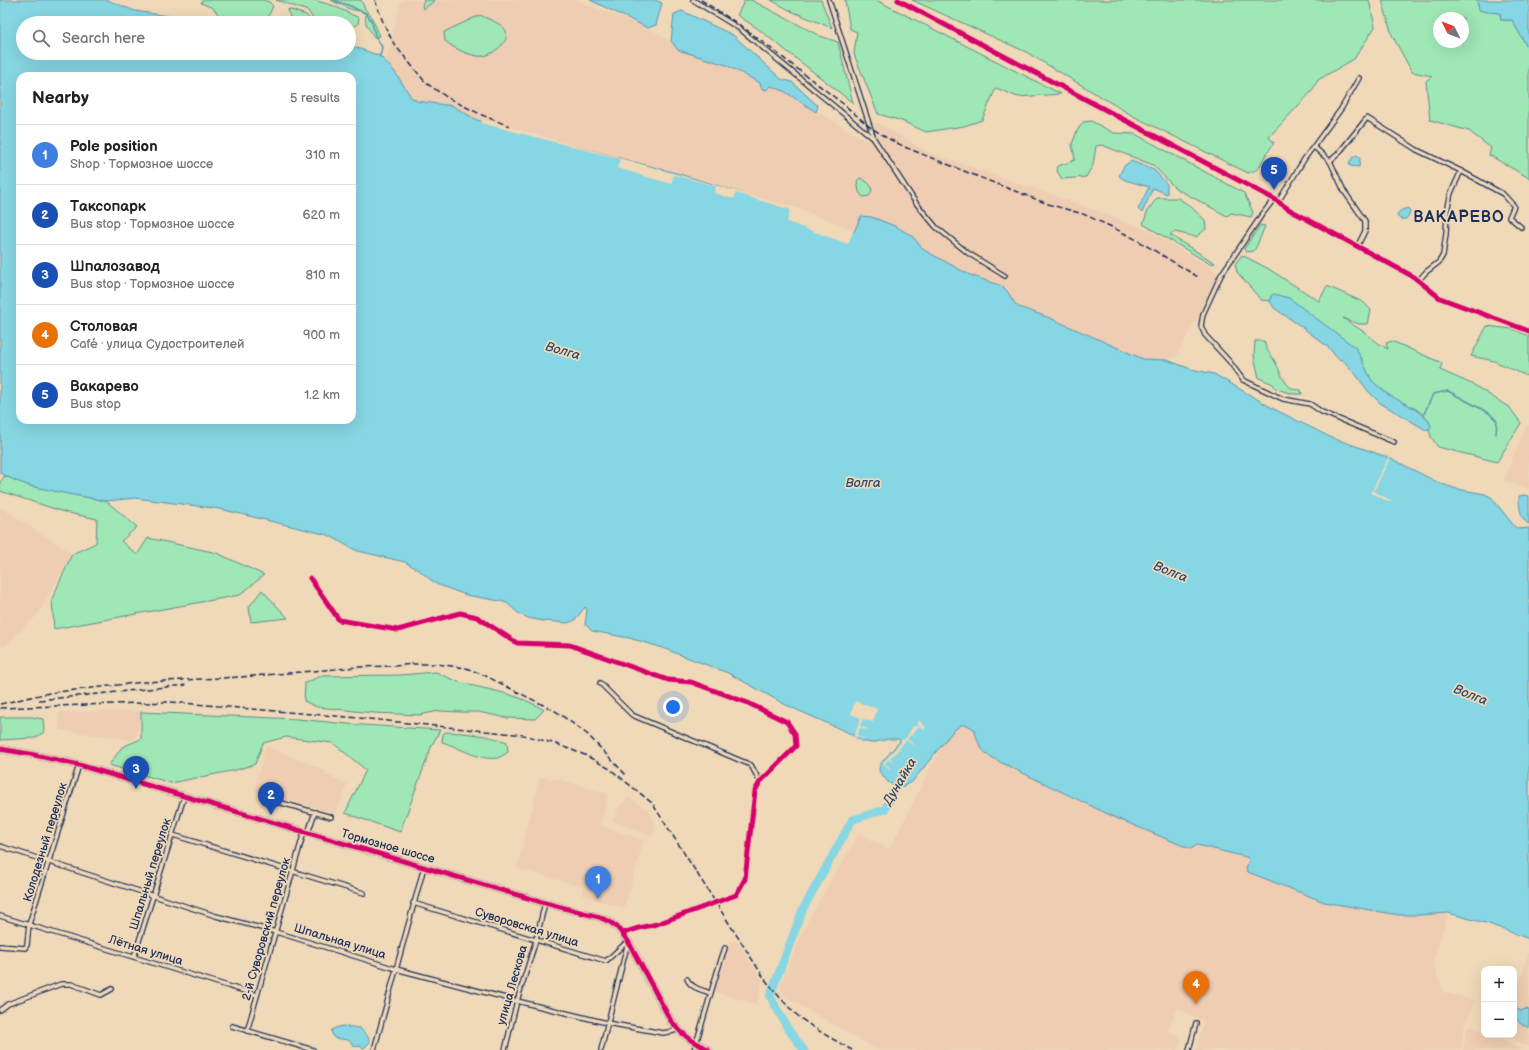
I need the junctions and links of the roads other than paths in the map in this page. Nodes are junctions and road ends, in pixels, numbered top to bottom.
1 (693, 0) edge
2 (829, 0) edge
3 (898, 0) edge
4 (1359, 78) dead end
5 (874, 139) junction
6 (1314, 147) junction
7 (1330, 161) junction
8 (1461, 171) junction
9 (1276, 200) junction
10 (1521, 228) dead end
11 (1357, 247) junction
12 (1005, 276) dead end
13 (1418, 281) junction
14 (1529, 331) edge
15 (1394, 442) dead end
16 (310, 578) dead end
17 (600, 683) dead end
18 (0, 749) edge
19 (79, 766) junction
20 (760, 782) junction
21 (184, 797) junction
22 (264, 798) dead end
23 (314, 812) junction
24 (331, 817) dead end
25 (306, 833) junction
26 (172, 835) junction
27 (0, 846) edge
28 (50, 863) junction
29 (424, 867) junction
30 (293, 871) junction
31 (364, 893) dead end
32 (154, 895) junction
33 (413, 903) junction
34 (545, 903) junction
35 (0, 916) edge
36 (29, 924) junction
37 (276, 932) junction
38 (623, 933) junction
39 (536, 940) junction
40 (628, 941) junction
41 (0, 946) edge
42 (725, 948) dead end
43 (134, 958) junction
44 (396, 968) junction
45 (687, 979) dead end
46 (112, 989) dead end
47 (710, 993) junction
48 (257, 995) junction
49 (517, 1001) junction
50 (0, 1010) edge
51 (607, 1023) junction
52 (1196, 1023) dead end
53 (232, 1026) dead end
54 (677, 1027) junction
55 (247, 1031) junction
56 (696, 1043) junction
57 (313, 1050) edge
58 (374, 1050) edge
59 (506, 1050) edge
60 (602, 1050) edge
61 (694, 1050) edge
62 (709, 1050) edge
63 (1189, 1050) edge

1 - 5 street
2 - 5 street
3 - 9 street
4 - 6 street
5 - 12 street
6 - 7 street
6 - 9 street
7 - 8 street
7 - 11 street
8 - 10 street
8 - 13 street
9 - 11 street
9 - 15 street
11 - 13 street
13 - 14 street
16 - 20 street
17 - 20 street
18 - 19 street, Тормозное шоссе
19 - 21 street, Тормозное шоссе
19 - 28 street, Колодезный переулок
20 - 38 street
21 - 25 street, Тормозное шоссе
21 - 26 street, Шпальный переулок
22 - 23 street
23 - 24 street
23 - 25 street, 2-й Суворовский переулок
25 - 29 street, Тормозное шоссе
25 - 30 street, 2-й Суворовский переулок
26 - 30 street
26 - 32 street, Шпальный переулок
27 - 28 street, Шпальная улица
28 - 32 street, Шпальная улица
28 - 36 street, Колодезный переулок
29 - 33 street
29 - 34 street, Тормозное шоссе
30 - 31 street
30 - 37 street, 2-й Суворовский переулок
32 - 37 street, Шпальная улица
32 - 43 street, Шпальный переулок
33 - 39 street, Суворовская улица
33 - 44 street
34 - 38 street, Тормозное шоссе
34 - 39 street, улица Лескова
35 - 36 street, Лётная улица
36 - 41 street, Колодезный переулок
36 - 43 street, Лётная улица
37 - 44 street, Шпальная улица
37 - 48 street, 2-й Суворовский переулок
38 - 40 street, Тормозное шоссе
39 - 40 street, Суворовская улица
39 - 49 street, улица Лескова
40 - 51 street
40 - 54 street, Тормозное шоссе
42 - 47 street
43 - 48 street, Лётная улица
44 - 49 street, Шпальная улица
44 - 58 street
45 - 47 street
46 - 50 street
47 - 56 street
48 - 55 street, 2-й Суворовский переулок
49 - 51 street, Шпальная улица
49 - 59 street, улица Лескова
51 - 54 street, Шпальная улица
51 - 60 street
52 - 63 street
53 - 55 street
54 - 56 street, Тормозное шоссе
55 - 57 street
56 - 61 street
56 - 62 street, Тормозное шоссе

